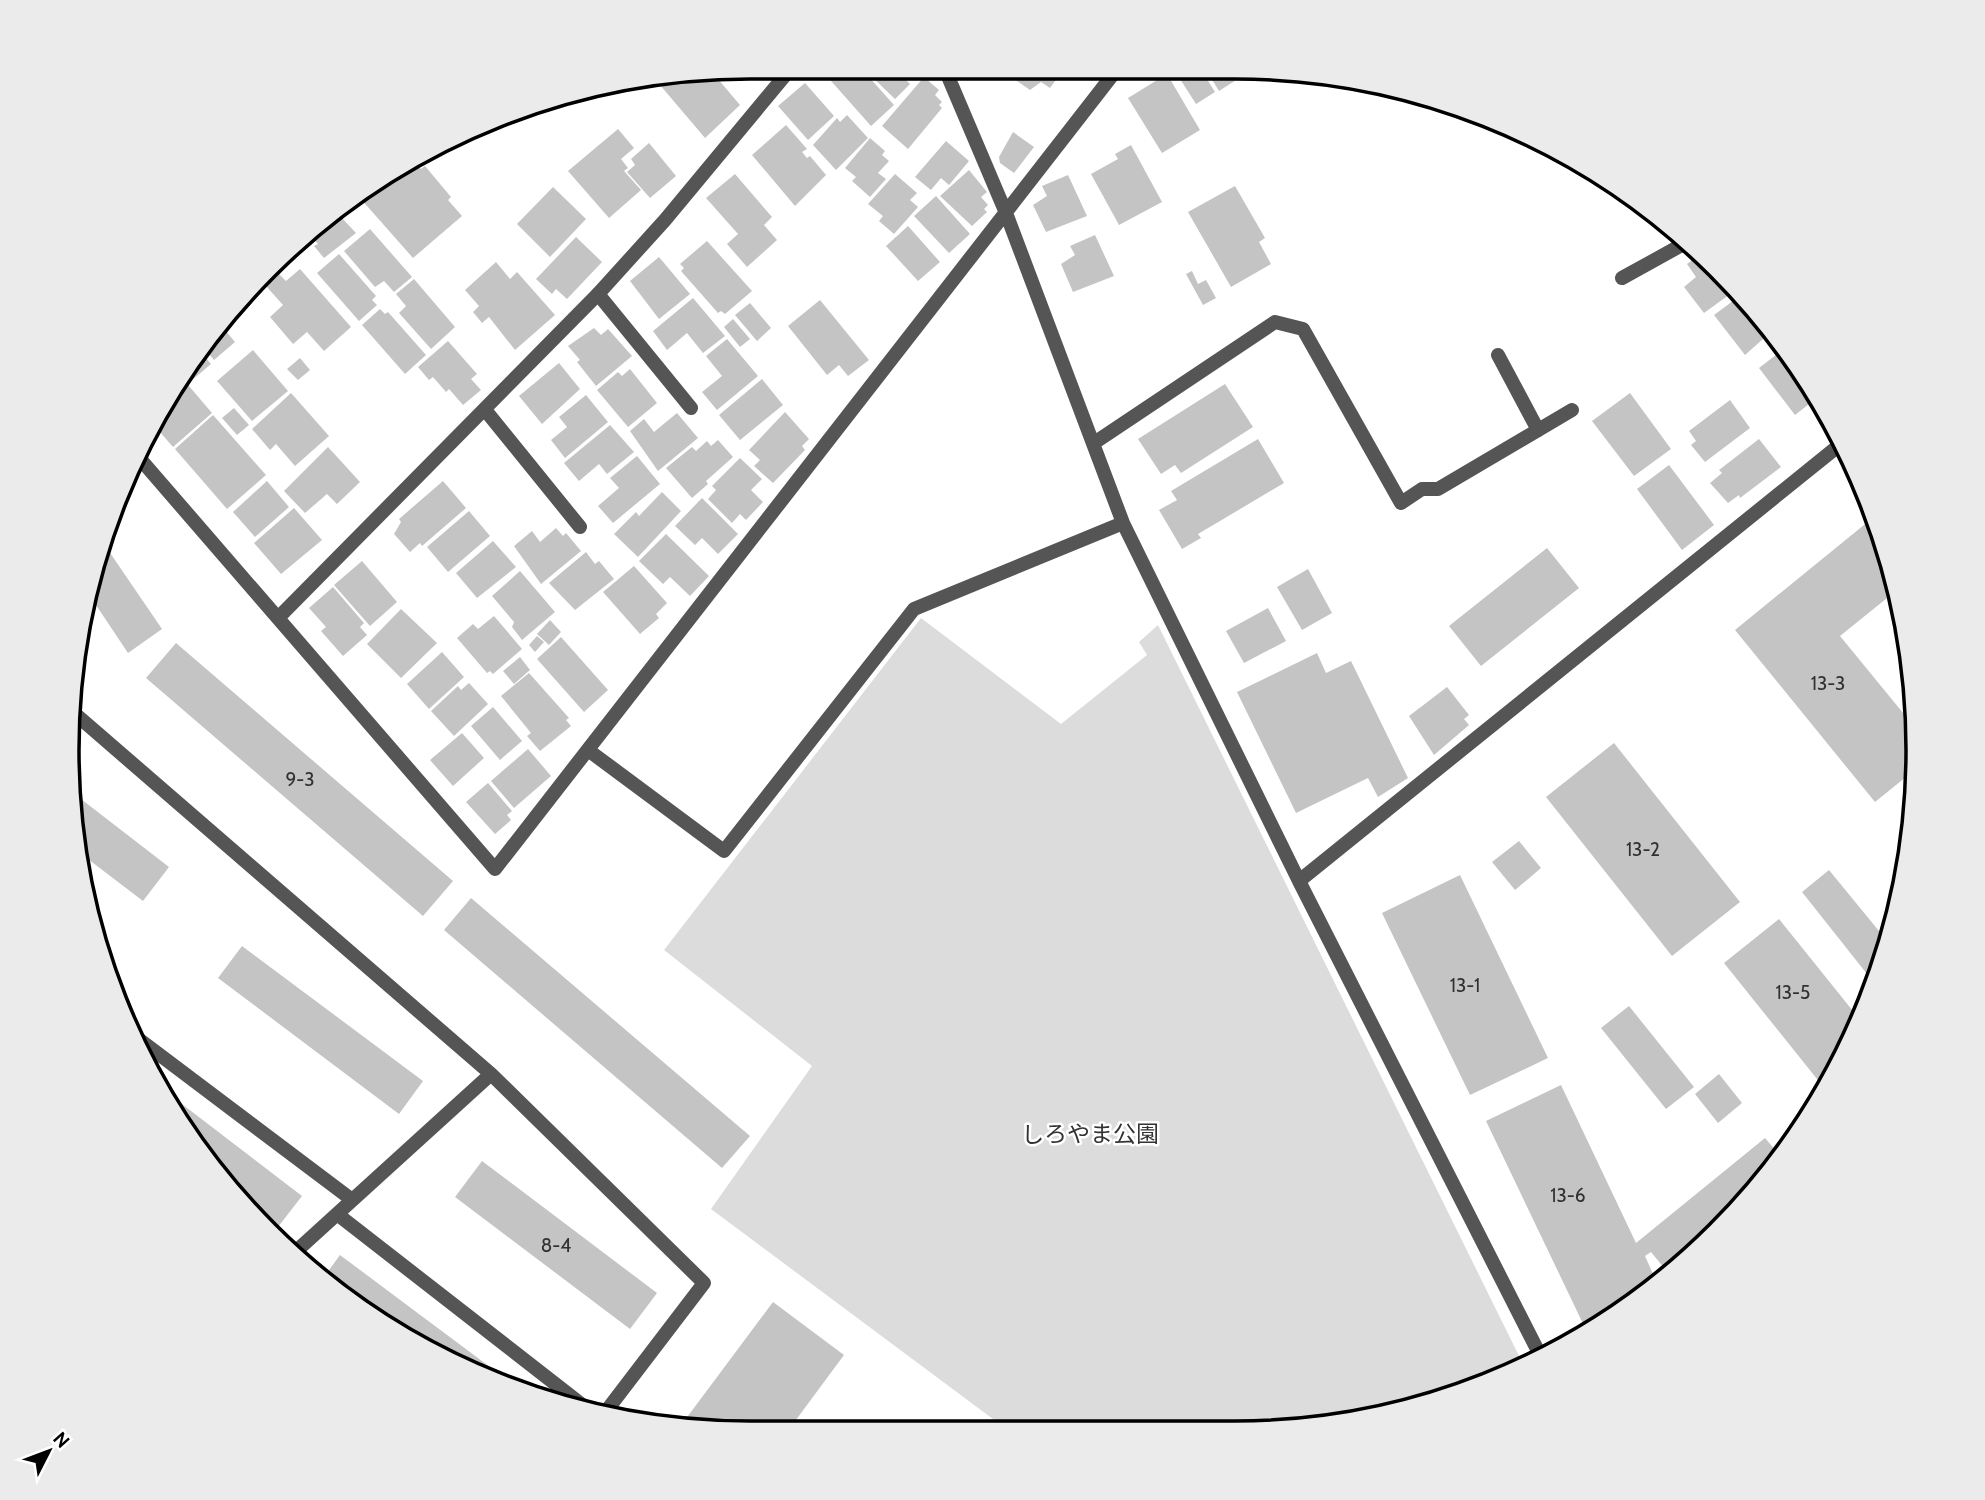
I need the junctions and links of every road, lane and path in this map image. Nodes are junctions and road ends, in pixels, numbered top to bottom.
1 (782, 79) edge
2 (949, 79) edge
3 (1110, 79) edge
4 (1006, 213) junction
5 (1679, 246) edge
6 (1622, 278) dead end
7 (598, 294) junction
8 (1498, 355) dead end
9 (691, 408) dead end
10 (1572, 410) dead end
11 (486, 411) junction
12 (1538, 430) junction
13 (1094, 443) junction
14 (1835, 449) edge
15 (144, 463) edge
16 (1123, 523) junction
17 (580, 527) dead end
18 (278, 618) junction
19 (80, 718) edge
20 (588, 750) junction
21 (1299, 881) junction
22 (147, 1046) edge
23 (491, 1074) junction
24 (351, 1199) junction
25 (337, 1214) junction
26 (300, 1248) edge
27 (1537, 1349) edge
28 (572, 1397) edge
29 (610, 1406) edge

1 - 7 street
2 - 4 street
3 - 4 street
4 - 13 street
4 - 20 street
5 - 6 street
7 - 9 street
7 - 11 street
8 - 12 street
10 - 12 street
11 - 17 street
11 - 18 street
12 - 13 street
13 - 16 street
14 - 21 street
15 - 18 street
16 - 20 street
16 - 21 street
18 - 20 street
19 - 23 street
21 - 27 street
22 - 24 street
23 - 24 street
23 - 29 street
24 - 25 street
25 - 26 street
25 - 28 street

